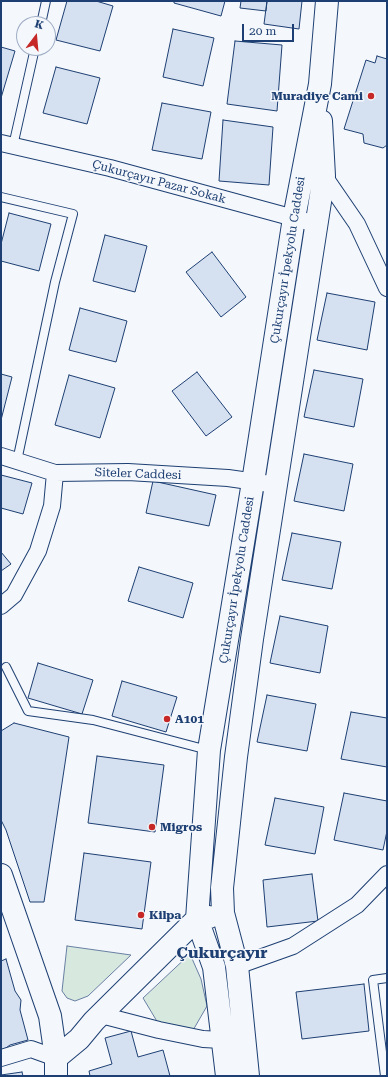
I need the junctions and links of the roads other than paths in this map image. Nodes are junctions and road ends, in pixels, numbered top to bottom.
1 (46, 1) edge
2 (327, 1) edge
3 (43, 16) edge
4 (33, 56) edge
5 (320, 84) junction
6 (7, 144) edge
7 (324, 176) junction
8 (1, 197) edge
9 (294, 218) junction
10 (316, 224) junction
11 (387, 288) edge
12 (1, 456) edge
13 (17, 460) junction
14 (55, 473) junction
15 (253, 482) junction
16 (277, 485) junction
17 (1, 606) edge
18 (6, 667) dead end
19 (209, 750) junction
20 (387, 874) edge
21 (1, 875) edge
22 (223, 913) junction
23 (197, 919) junction
24 (237, 966) junction
25 (387, 978) edge
26 (101, 1015) junction
27 (222, 1040) junction
28 (1, 1058) edge
29 (56, 1067) edge
30 (228, 1076) edge
31 (248, 1076) edge
32 (385, 1076) edge

1 - 3 lane
2 - 5 street, Çukurçayır İpekyolu Caddesi
4 - 6 lane
5 - 7 street, Çukurçayır İpekyolu Caddesi
5 - 9 street, Çukurçayır İpekyolu Caddesi
6 - 9 street, Çukurçayır Pazar Sokak
7 - 10 street, Çukurçayır İpekyolu Caddesi
7 - 11 street
8 - 13 lane
9 - 10 street, Çukurçayır Pazar Sokak
9 - 15 street, Çukurçayır İpekyolu Caddesi
10 - 16 street, Çukurçayır İpekyolu Caddesi
12 - 13 street, Siteler Caddesi
13 - 14 street, Siteler Caddesi
14 - 15 street, Siteler Caddesi
14 - 17 street
15 - 16 street, Siteler Caddesi
15 - 19 street, Çukurçayır İpekyolu Caddesi
16 - 22 street, Çukurçayır İpekyolu Caddesi
18 - 19 lane
19 - 23 street, Çukurçayır İpekyolu Caddesi
20 - 24 street
21 - 29 street
22 - 23 street
22 - 24 street, Çukurçayır İpekyolu Caddesi
23 - 26 street
23 - 27 street, Çukurçayır İpekyolu Caddesi
24 - 31 street, Çukurçayır İpekyolu Caddesi
25 - 32 lane
26 - 27 street
26 - 29 street
27 - 30 street, Çukurçayır İpekyolu Caddesi
28 - 29 street

